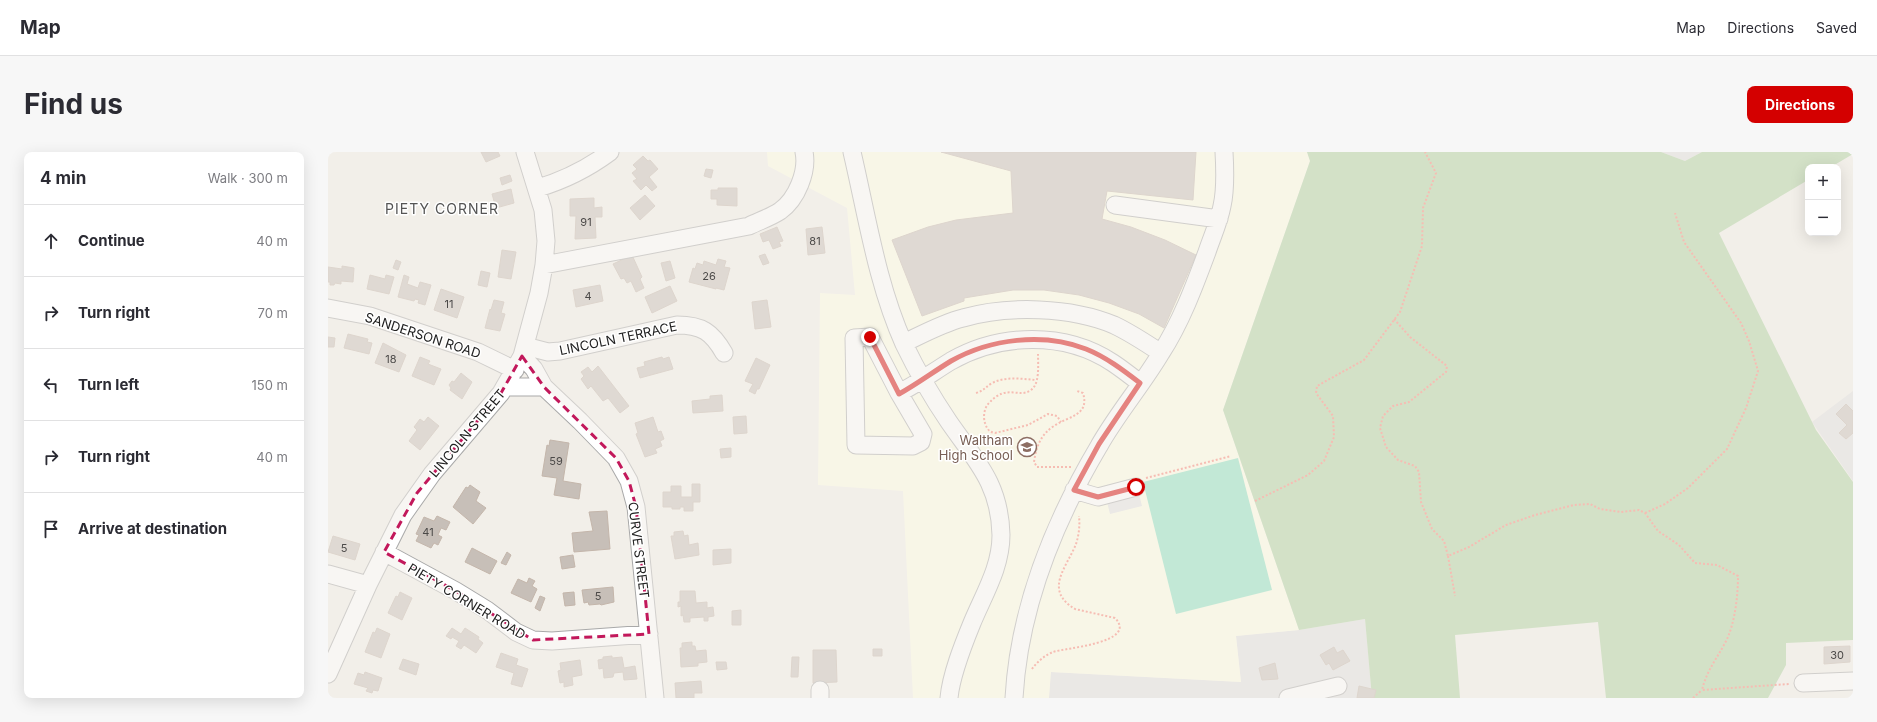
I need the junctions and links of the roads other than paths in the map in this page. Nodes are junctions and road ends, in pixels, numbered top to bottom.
1 (525, 152) edge
2 (610, 152) edge
3 (804, 152) edge
4 (852, 152) edge
5 (1224, 152) edge
6 (538, 188) junction
7 (1116, 205) dead end
8 (1219, 218) junction
9 (544, 265) junction
10 (328, 308) edge
11 (904, 343) junction
12 (724, 353) dead end
13 (1161, 353) junction
14 (521, 357) junction
15 (922, 380) junction
16 (1140, 383) junction
17 (505, 387) junction
18 (544, 387) junction
19 (899, 394) junction
20 (1139, 483) road end
21 (1074, 490) junction
22 (384, 552) junction
23 (328, 574) edge
24 (368, 585) junction
25 (649, 634) junction
26 (328, 674) edge
27 (1853, 681) edge
28 (1803, 683) road end
29 (1338, 686) dead end
30 (655, 698) edge
31 (949, 698) edge
32 (1014, 698) edge
33 (1288, 698) edge

1 - 6 street, LINCOLN STREET
2 - 6 street
3 - 9 street
4 - 11 street
5 - 8 street
6 - 9 street, LINCOLN STREET
7 - 8 street
8 - 13 street
9 - 14 street, LINCOLN STREET
10 - 14 street, SANDERSON ROAD
11 - 13 street
11 - 15 street
12 - 14 street, LINCOLN TERRACE
13 - 16 street
14 - 17 street, LINCOLN STREET
14 - 18 street, CURVE STREET
15 - 16 street
15 - 19 street
15 - 31 street
16 - 21 street
17 - 18 street
17 - 22 street, LINCOLN STREET
18 - 25 street, CURVE STREET
19 - 19 street
20 - 21 street
21 - 32 street
22 - 24 street, LINCOLN STREET
22 - 25 street, PIETY CORNER ROAD
23 - 24 street
24 - 26 street, LINCOLN STREET
25 - 30 street, CURVE STREET
27 - 28 street
29 - 33 street

